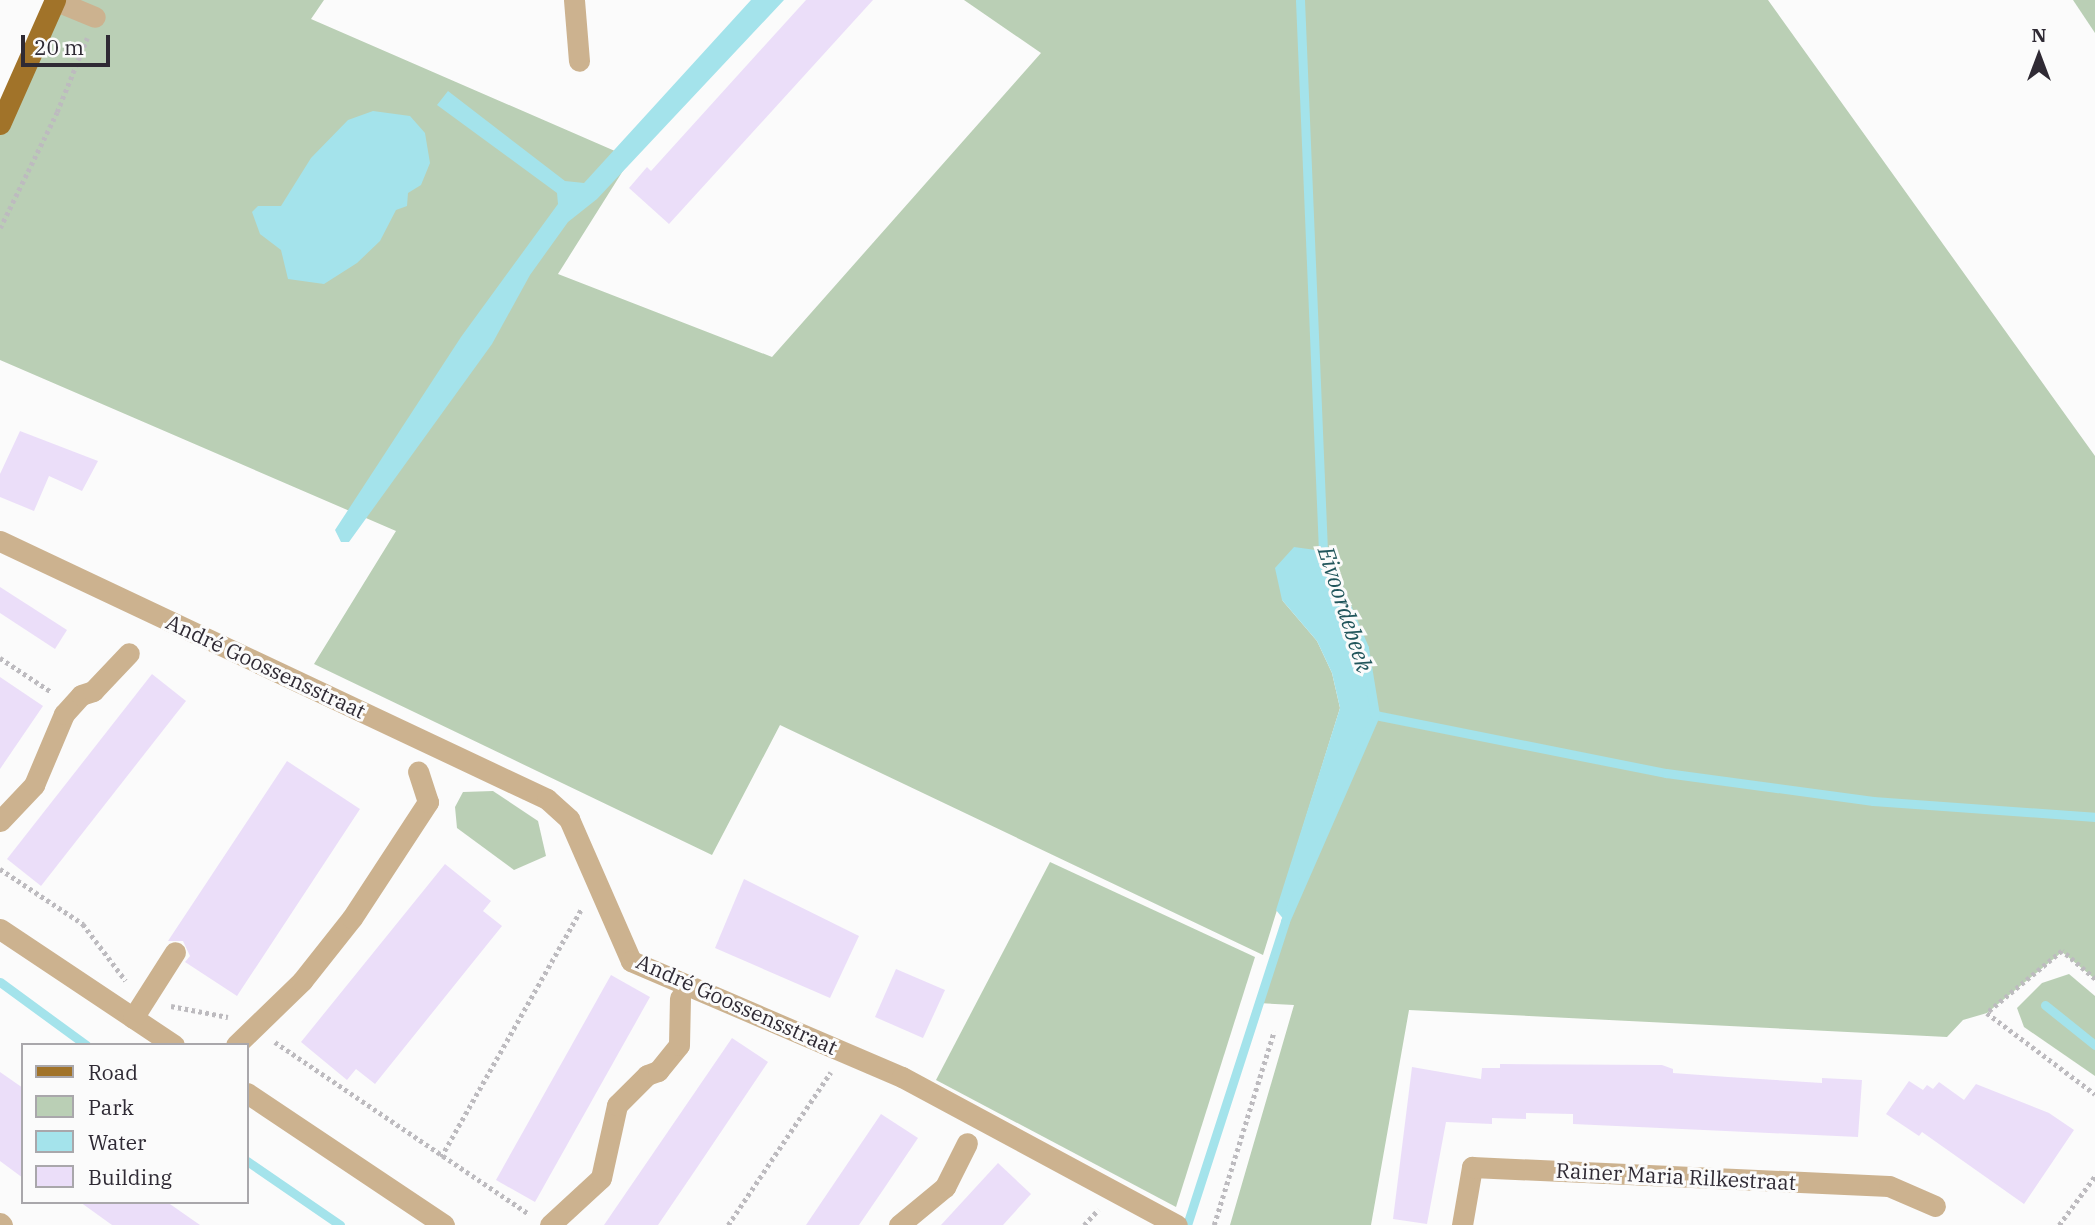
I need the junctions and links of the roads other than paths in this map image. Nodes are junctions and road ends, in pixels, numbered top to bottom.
1 (55, 0) edge
2 (573, 0) edge
3 (95, 17) road end
4 (579, 61) dead end
5 (0, 124) edge
6 (0, 541) edge
7 (129, 653) dead end
8 (418, 772) dead end
9 (0, 821) edge
10 (0, 929) edge
11 (176, 952) dead end
12 (680, 998) dead end
13 (133, 1018) junction
14 (171, 1043) edge
15 (238, 1043) edge
16 (248, 1094) edge
17 (967, 1143) dead end
18 (1934, 1206) dead end
19 (1172, 1222) edge
20 (444, 1225) edge
21 (550, 1225) edge
22 (899, 1225) edge
23 (1462, 1225) edge

1 - 3 street
1 - 5 main road
2 - 4 street
6 - 19 street, André Goossensstraat
7 - 9 street
8 - 15 street
10 - 13 street
11 - 13 street
12 - 21 street, André Goossensstraat
13 - 14 street
16 - 20 street
17 - 22 street
18 - 23 street, Rainer Maria Rilkestraat

